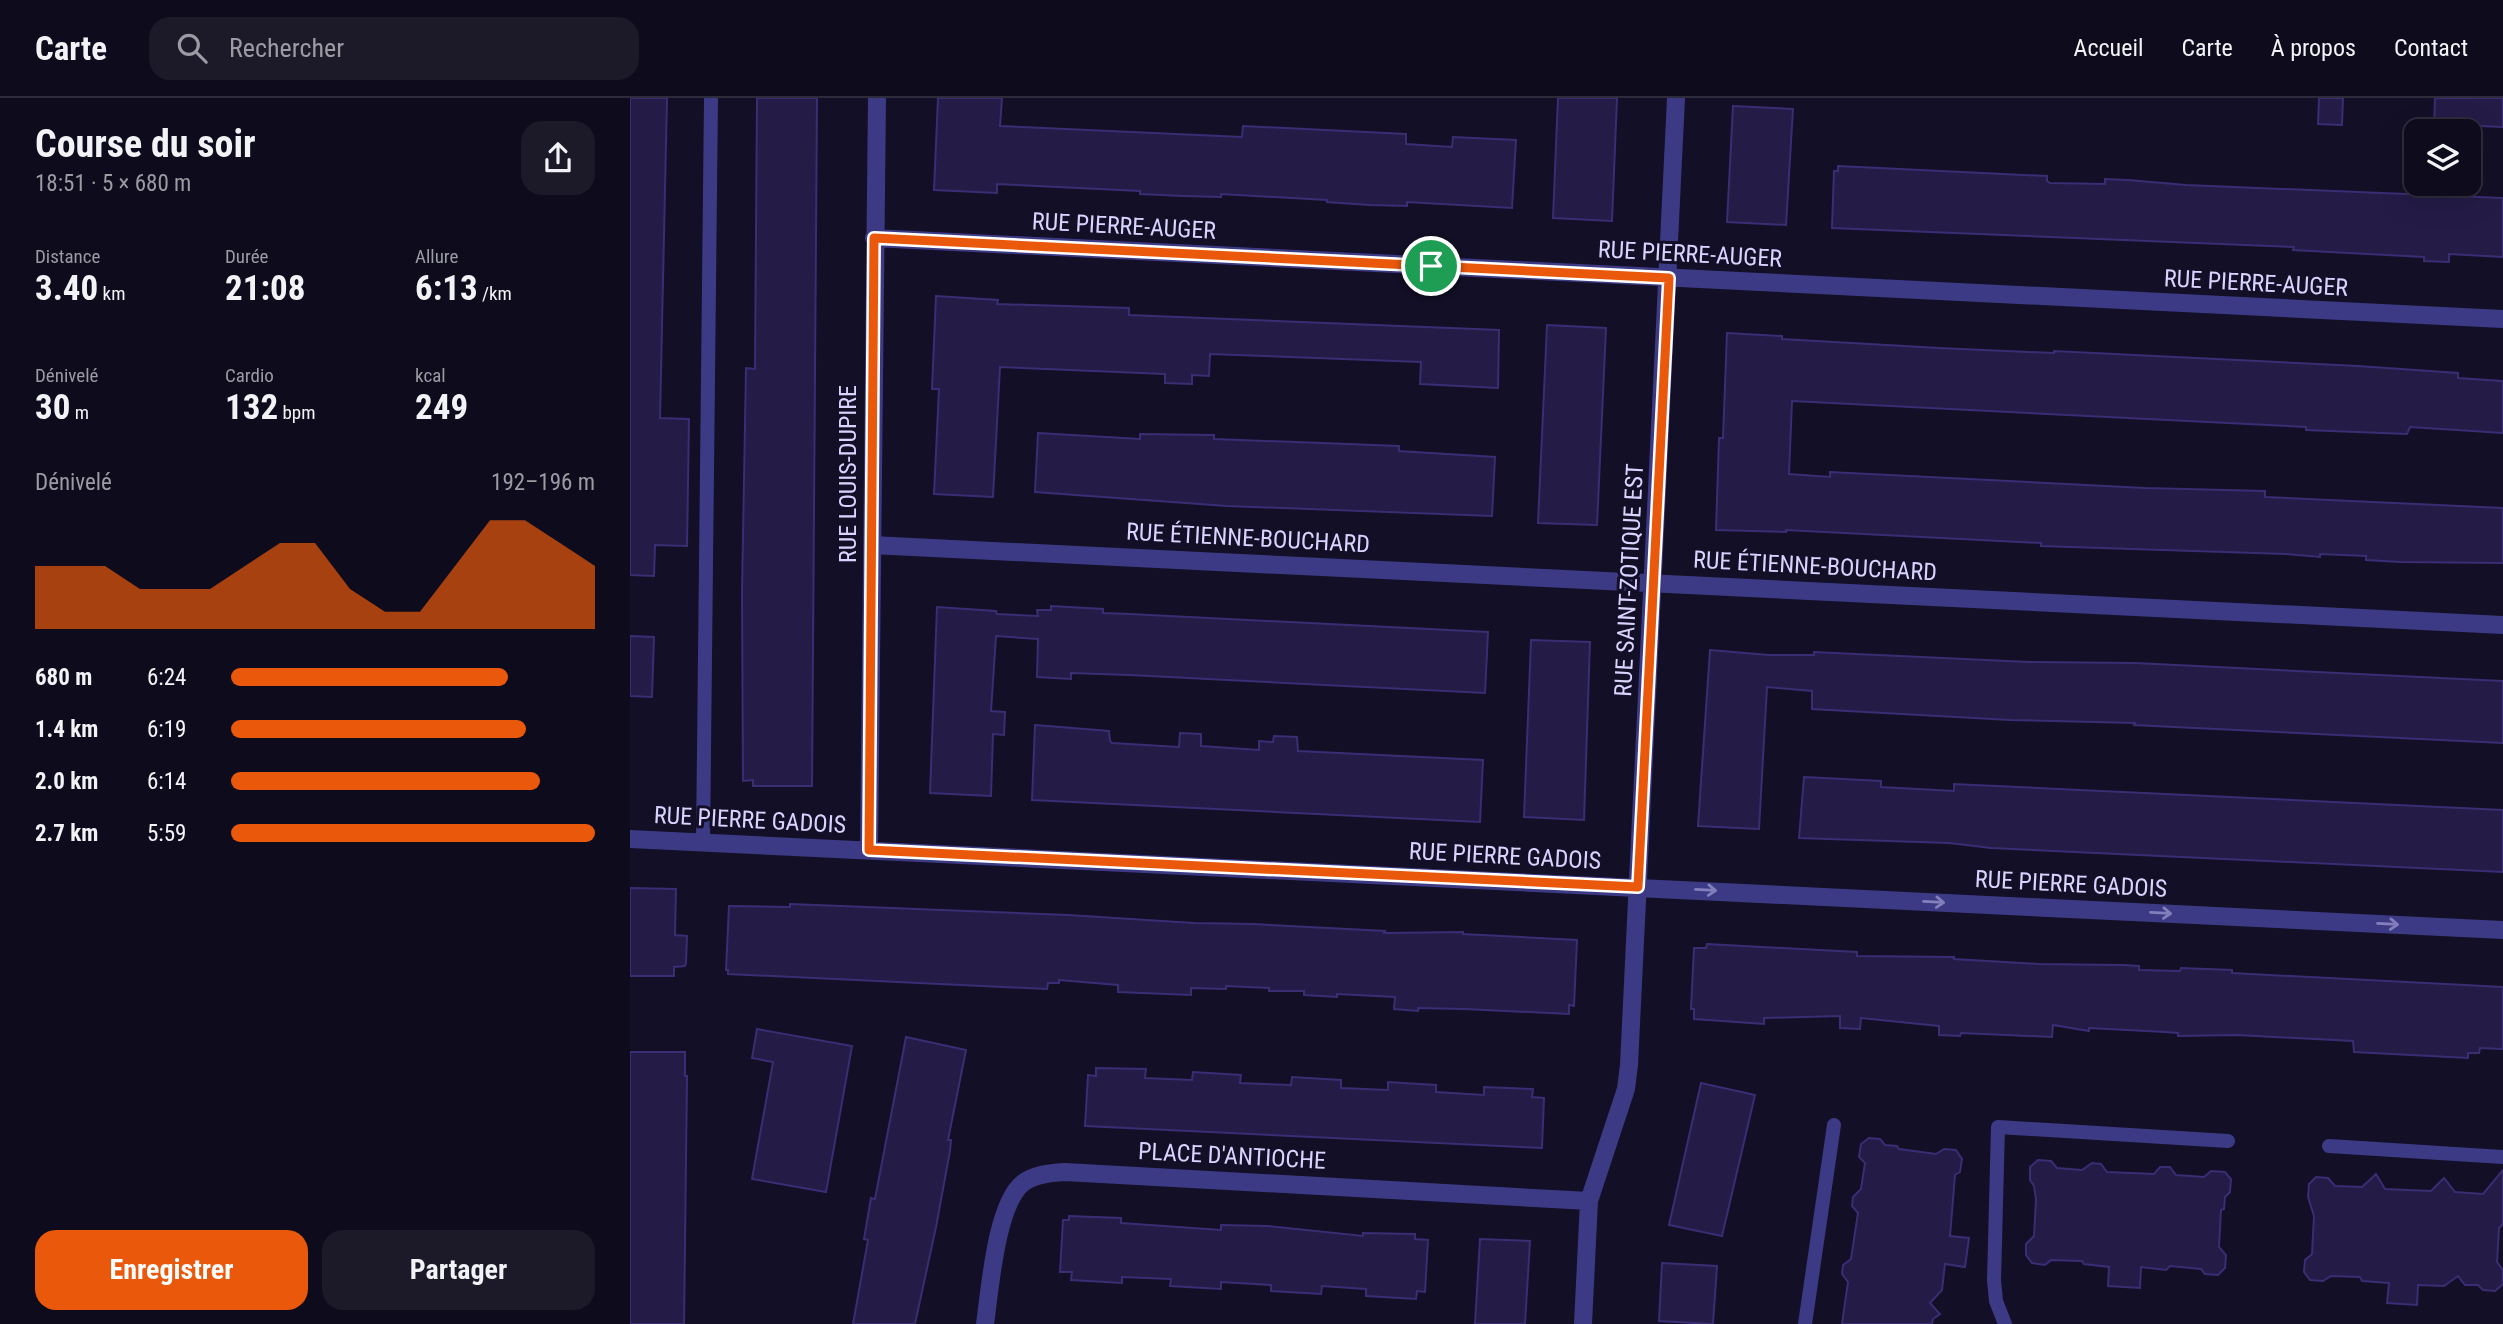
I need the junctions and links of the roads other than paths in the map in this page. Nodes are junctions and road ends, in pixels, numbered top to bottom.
1 (711, 98) edge
2 (877, 98) edge
3 (1676, 98) edge
4 (874, 238) junction
5 (1669, 278) junction
6 (2503, 319) edge
7 (872, 545) junction
8 (1654, 582) junction
9 (2503, 625) edge
10 (630, 839) edge
11 (703, 843) junction
12 (869, 850) junction
13 (1638, 887) junction
14 (2503, 930) edge
15 (1834, 1125) dead end
16 (2228, 1141) dead end
17 (2329, 1146) dead end
18 (2503, 1157) edge
19 (1589, 1200) junction
20 (985, 1324) edge
21 (1583, 1324) edge
22 (1805, 1324) edge
23 (2005, 1324) edge

1 - 11 lane
2 - 4 street, RUE LOUIS-DUPIRE
3 - 5 street, RUE SAINT-ZOTIQUE EST
4 - 5 street, RUE PIERRE-AUGER
4 - 7 street, RUE LOUIS-DUPIRE
5 - 6 street, RUE PIERRE-AUGER
5 - 8 street, RUE SAINT-ZOTIQUE EST
7 - 8 street, RUE ÉTIENNE-BOUCHARD
7 - 12 street, RUE LOUIS-DUPIRE
8 - 9 street, RUE ÉTIENNE-BOUCHARD
8 - 13 street, RUE SAINT-ZOTIQUE EST
10 - 11 street, RUE PIERRE GADOIS
11 - 12 street, RUE PIERRE GADOIS
12 - 13 street, RUE PIERRE GADOIS
13 -> 14 street, RUE PIERRE GADOIS
13 - 19 street, RUE SAINT-ZOTIQUE EST
15 - 22 lane
16 - 23 lane
17 - 18 lane
19 - 20 street, PLACE D'ANTIOCHE
19 - 21 street, RUE SAINT-ZOTIQUE EST

